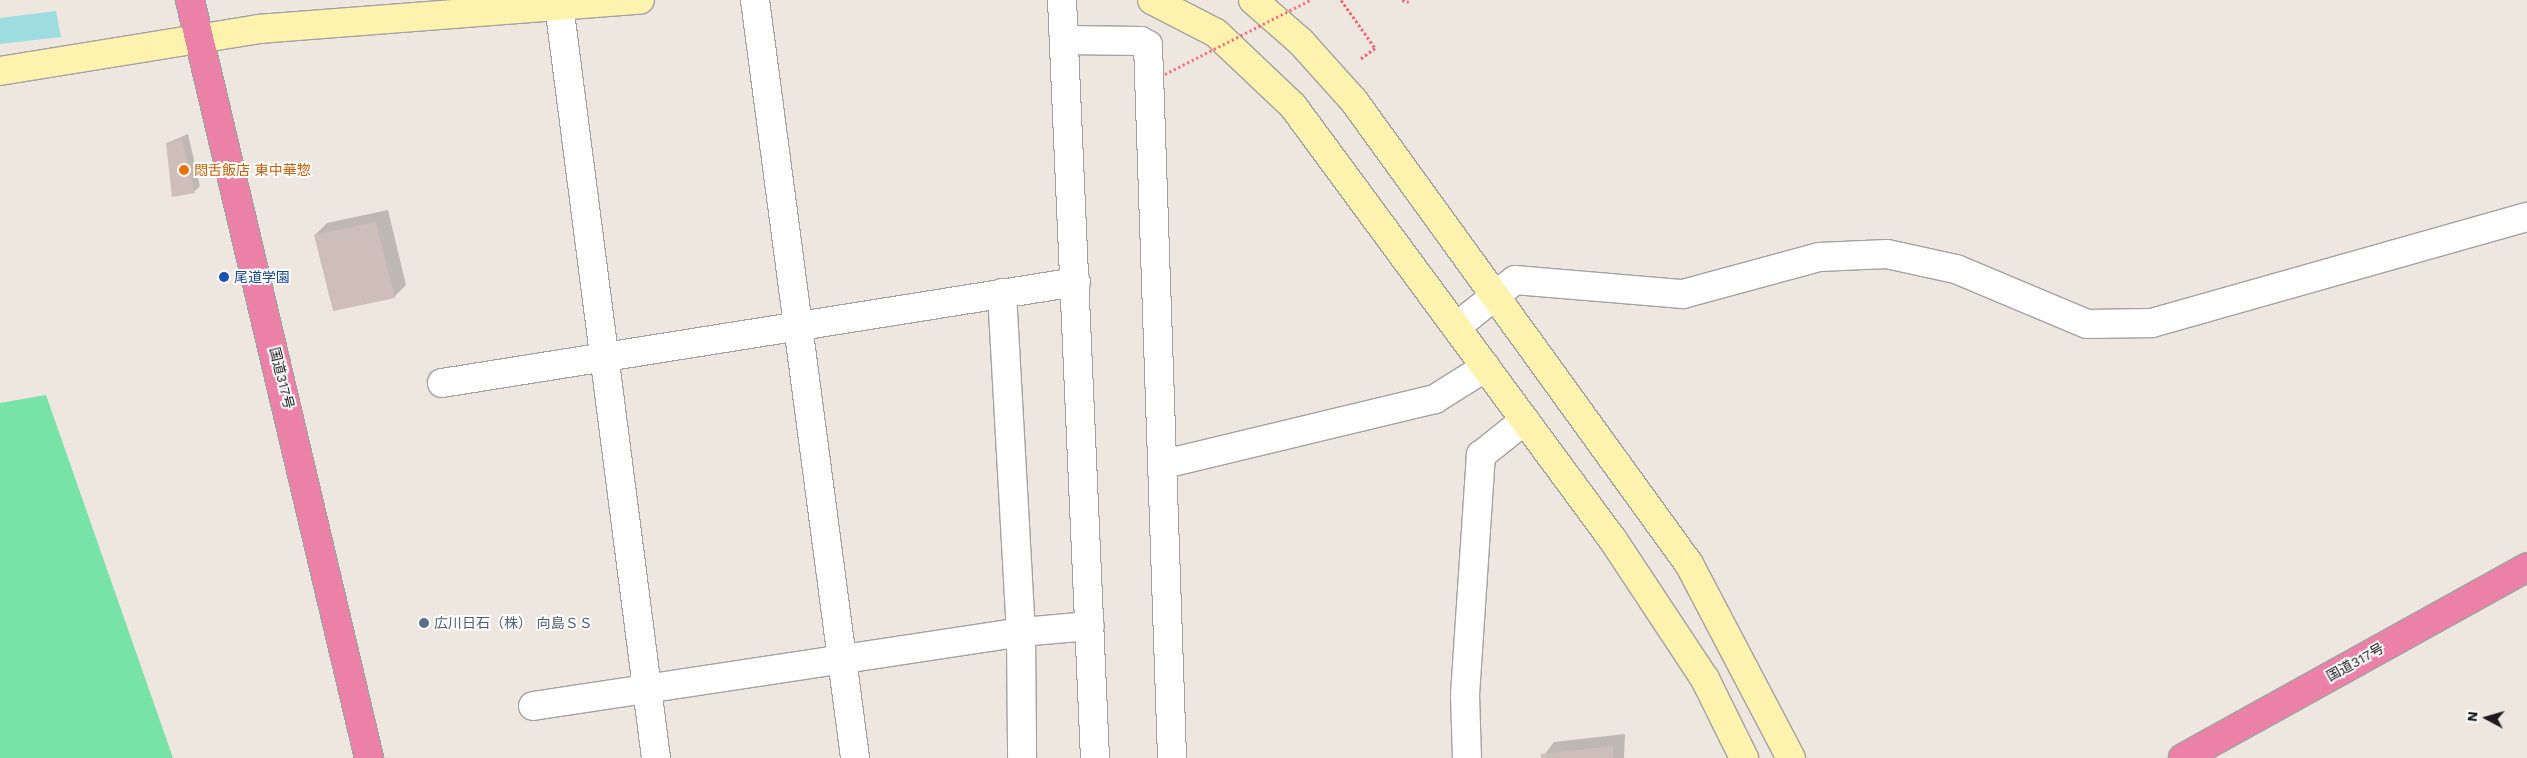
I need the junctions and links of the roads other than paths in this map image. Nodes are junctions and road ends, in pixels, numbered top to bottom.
1 (190, 0) edge
2 (640, 0) edge
3 (755, 0) edge
4 (1062, 0) edge
5 (1152, 0) edge
6 (1253, 0) edge
7 (559, 5) junction
8 (1184, 6) edge
9 (1064, 40) junction
10 (199, 41) junction
11 (0, 71) edge
12 (2527, 218) edge
13 (1076, 282) junction
14 (1002, 293) junction
15 (1496, 297) junction
16 (797, 327) junction
17 (1456, 327) junction
18 (605, 356) junction
19 (1486, 367) junction
20 (442, 383) dead end
21 (1525, 420) junction
22 (1164, 464) junction
23 (2527, 567) edge
24 (1090, 626) junction
25 (1021, 632) junction
26 (842, 662) junction
27 (647, 691) junction
28 (533, 706) dead end
29 (369, 758) edge
30 (656, 758) edge
31 (855, 758) edge
32 (1022, 758) edge
33 (1095, 758) edge
34 (1172, 758) edge
35 (1467, 758) edge
36 (1744, 758) edge
37 (1791, 758) edge
38 (2183, 758) edge

1 - 10 highway, 国道317号
2 - 7 street
3 - 16 street
4 - 9 street
5 - 8 street
6 - 15 street
7 - 10 street
7 - 18 street
8 - 17 street
9 - 13 street
9 - 22 street
10 - 11 street
10 - 29 highway, 国道317号
12 - 15 street
13 - 14 street
13 - 24 street
14 - 16 street
14 - 25 street
15 - 17 street
15 - 37 street
16 - 18 street
16 - 26 street
17 - 19 street
18 - 20 street
18 - 27 street
19 - 21 street
19 - 22 street
21 - 35 street
21 - 36 street
22 - 34 street
23 - 38 highway, 国道317号
24 - 25 street
24 - 33 street
25 - 26 street
25 - 32 street
26 - 27 street
26 - 31 street
27 - 28 street
27 - 30 street

